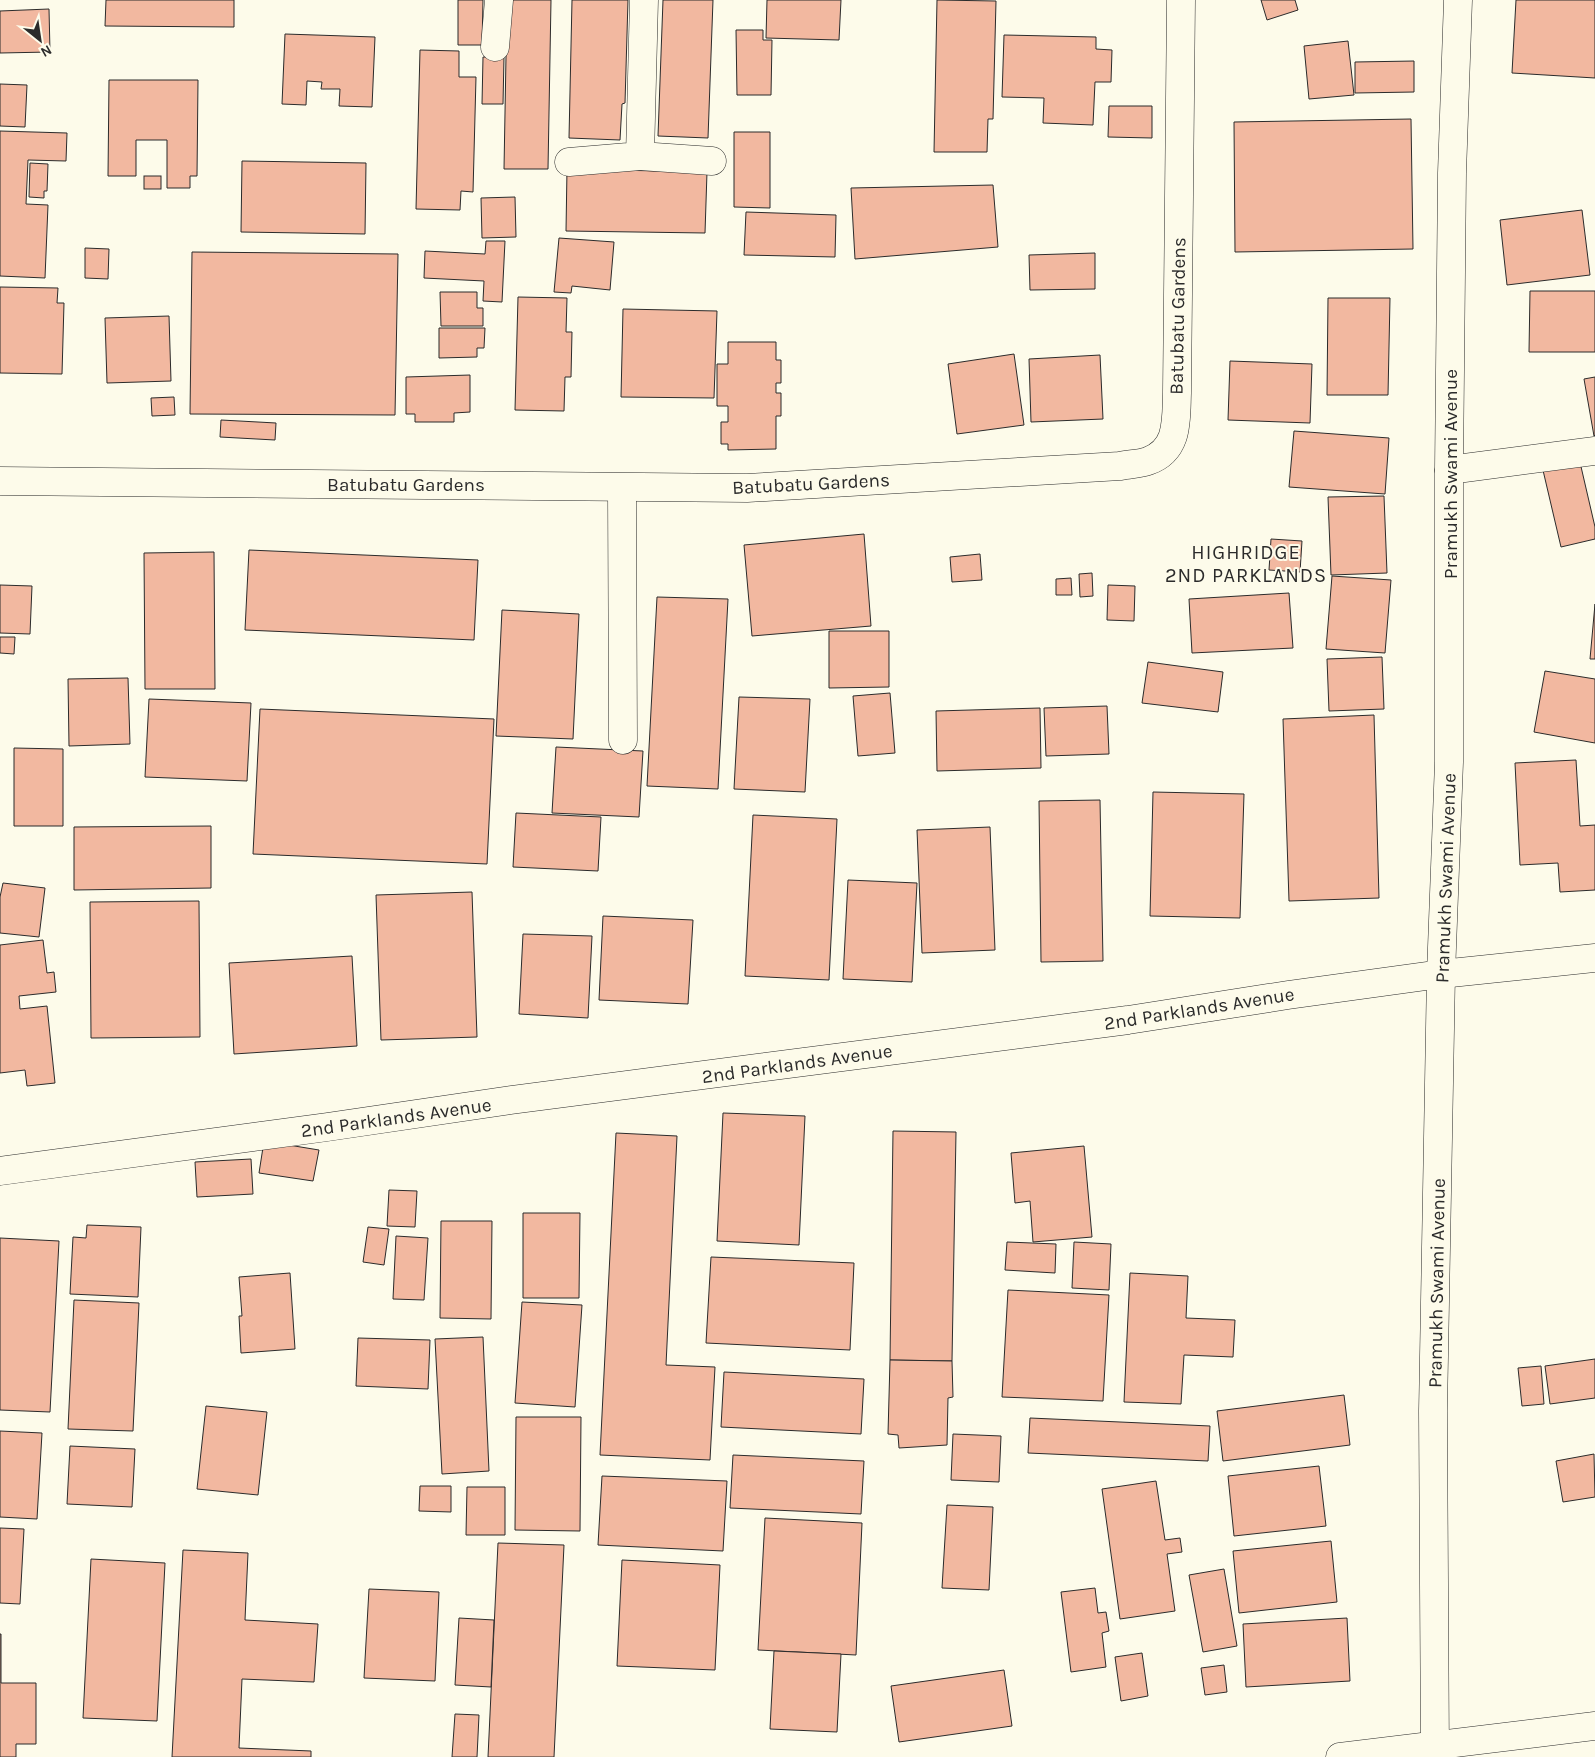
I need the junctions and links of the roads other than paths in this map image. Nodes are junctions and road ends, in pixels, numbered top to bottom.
1 (499, 0) edge
2 (644, 0) edge
3 (1181, 0) edge
4 (1458, 0) edge
5 (495, 47) dead end
6 (640, 156) junction
7 (712, 161) dead end
8 (569, 162) dead end
9 (1595, 451) edge
10 (1449, 470) junction
11 (0, 481) edge
12 (622, 488) junction
13 (623, 740) dead end
14 (1595, 958) edge
15 (1441, 974) junction
16 (0, 1171) edge
17 (1595, 1726) edge
18 (1435, 1752) edge
19 (1340, 1757) edge

1 - 5 street
2 - 6 street
3 - 12 street, Batubatu Gardens
4 - 10 street, Pramukh Swami Avenue
6 - 7 street
6 - 8 street
9 - 10 street
10 - 15 street, Pramukh Swami Avenue
11 - 12 street, Batubatu Gardens
12 - 13 street
14 - 15 street, 2nd Parklands Avenue
15 - 16 street, 2nd Parklands Avenue
15 - 18 street, Pramukh Swami Avenue
17 - 18 street
18 - 19 street

